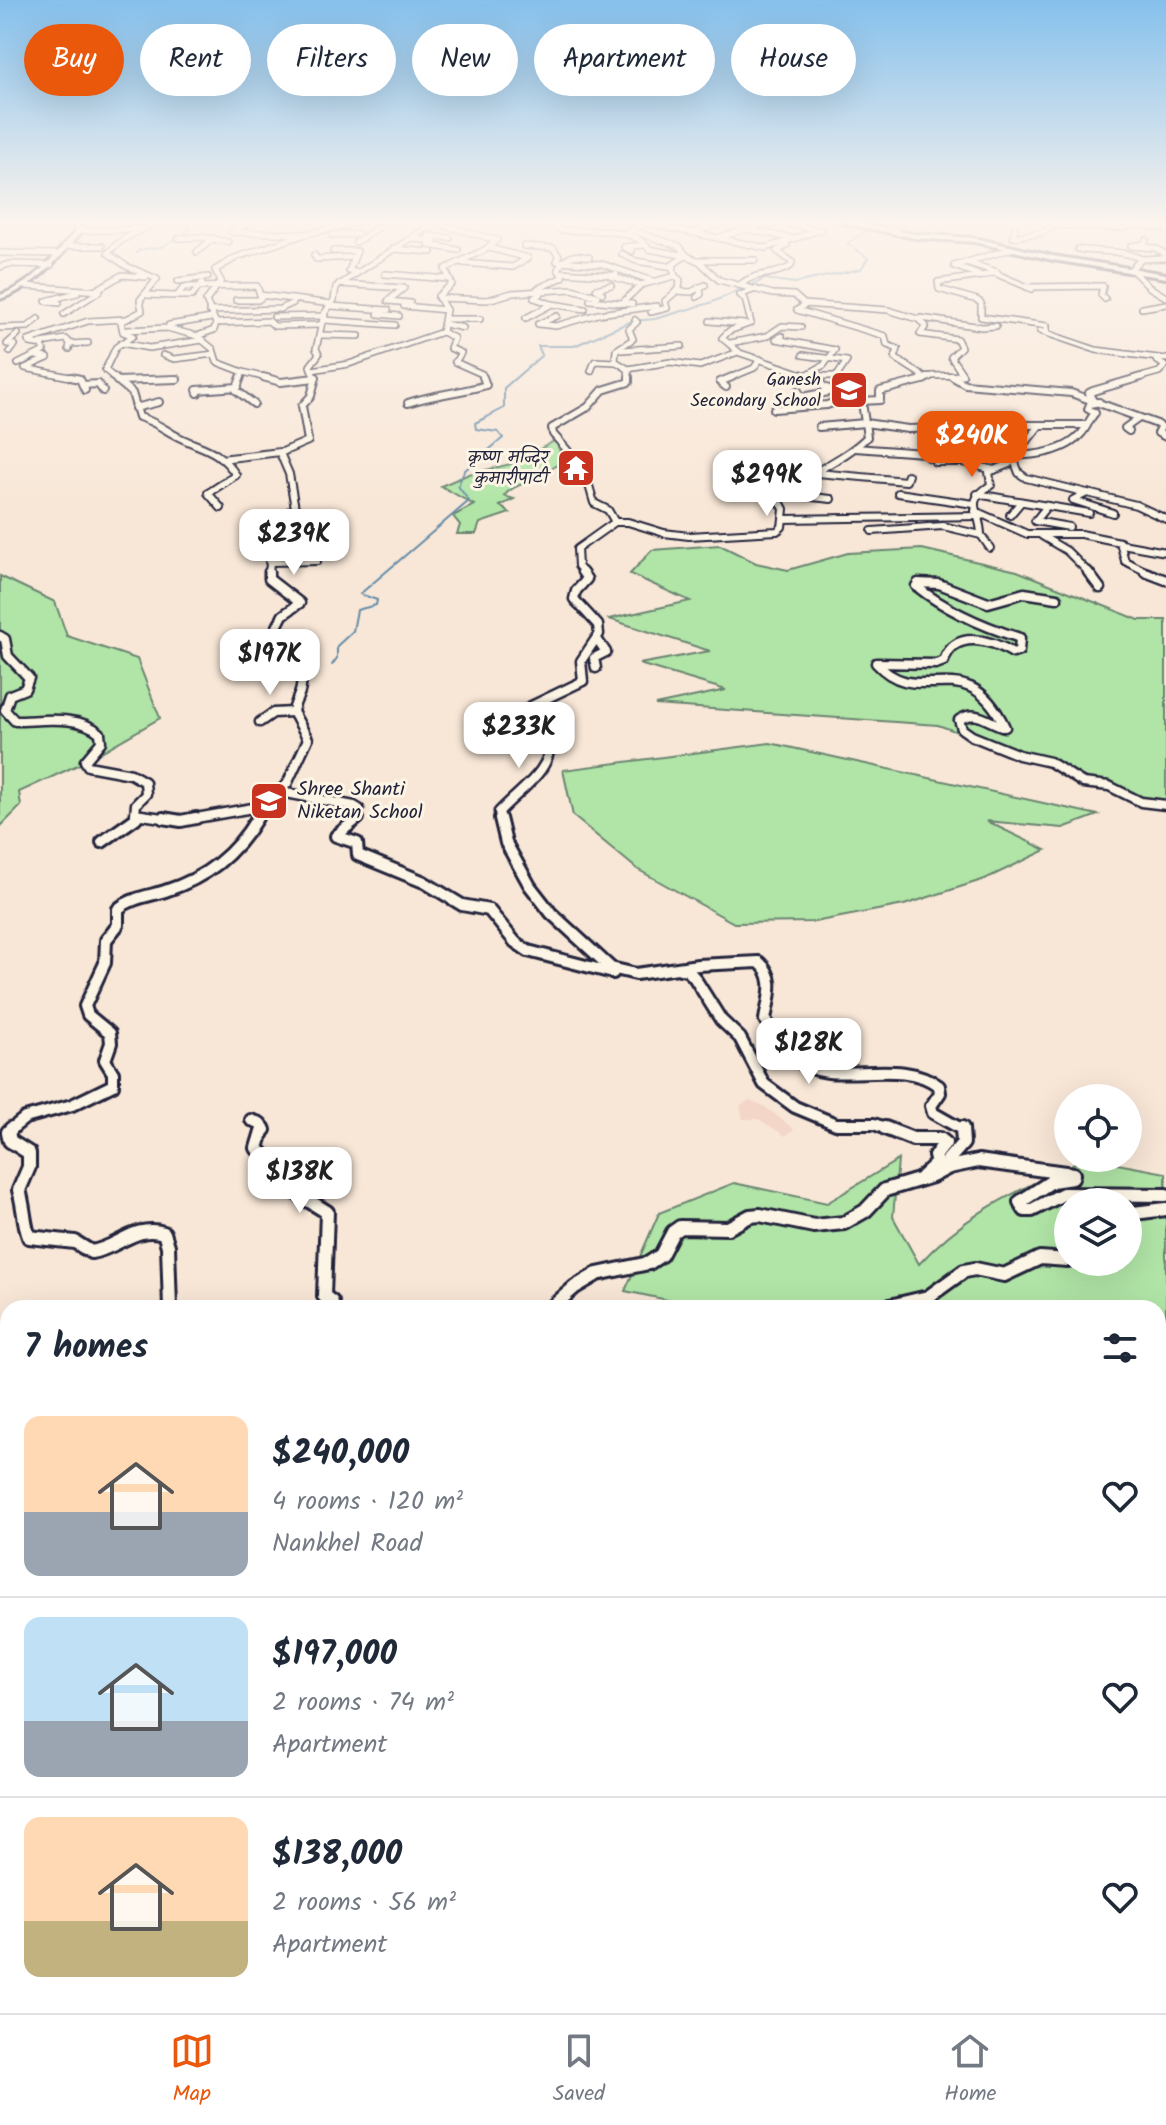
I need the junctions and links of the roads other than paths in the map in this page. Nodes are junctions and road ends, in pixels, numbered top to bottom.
1 (130, 317) edge
2 (203, 317) edge
3 (211, 317) edge
4 (230, 317) edge
5 (274, 317) dead end
6 (325, 317) edge
7 (445, 317) junction
8 (555, 317) edge
9 (589, 317) edge
10 (644, 317) edge
11 (750, 317) edge
12 (824, 317) edge
13 (918, 317) edge
14 (981, 317) edge
15 (921, 318) junction
16 (38, 319) dead end
17 (126, 319) junction
18 (480, 319) dead end
19 (323, 320) junction
20 (710, 321) dead end
21 (996, 323) junction
22 (749, 324) junction
23 (395, 325) dead end
24 (274, 326) junction
25 (50, 327) dead end
26 (801, 327) dead end
27 (159, 328) junction
28 (243, 328) dead end
29 (463, 328) dead end
30 (121, 329) junction
31 (0, 330) edge
32 (442, 332) junction
33 (18, 334) junction
34 (321, 335) junction
35 (359, 336) dead end
36 (782, 336) dead end
37 (28, 338) junction
38 (200, 338) junction
39 (121, 343) junction
40 (730, 343) junction
41 (39, 344) junction
42 (87, 344) dead end
43 (682, 346) dead end
44 (616, 350) junction
45 (10, 352) dead end
46 (738, 352) junction
47 (214, 354) junction
48 (163, 355) dead end
49 (803, 355) dead end
50 (36, 356) junction
51 (827, 358) junction
52 (760, 359) junction
53 (1153, 359) junction
54 (1166, 359) edge
55 (616, 362) junction
56 (18, 364) dead end
57 (628, 369) junction
58 (591, 371) dead end
59 (243, 372) junction
60 (314, 374) junction
61 (811, 375) junction
62 (953, 377) junction
63 (177, 379) dead end
64 (923, 380) junction
65 (117, 381) junction
66 (238, 387) junction
67 (726, 387) dead end
68 (103, 391) dead end
69 (798, 391) dead end
70 (834, 391) junction
71 (198, 393) dead end
72 (848, 397) junction
73 (1096, 400) junction
74 (860, 401) junction
75 (159, 402) dead end
76 (408, 403) dead end
77 (254, 404) dead end
78 (135, 408) junction
79 (774, 409) dead end
80 (1139, 418) junction
81 (865, 423) junction
82 (1087, 425) junction
83 (1039, 426) junction
84 (819, 427) dead end
85 (1129, 431) dead end
86 (1166, 437) edge
87 (855, 448) junction
88 (280, 452) junction
89 (1014, 458) junction
90 (221, 459) junction
91 (994, 470) junction
92 (817, 473) junction
93 (908, 475) dead end
94 (898, 493) dead end
95 (1087, 493) junction
96 (785, 494) junction
97 (977, 494) junction
98 (831, 499) dead end
99 (1021, 502) junction
100 (1047, 506) junction
101 (221, 508) dead end
102 (975, 510) junction
103 (1075, 510) junction
104 (1089, 513) dead end
105 (1113, 513) dead end
106 (1010, 515) dead end
107 (783, 519) junction
108 (1166, 519) edge
109 (615, 522) junction
110 (1069, 530) junction
111 (872, 531) dead end
112 (981, 535) junction
113 (1040, 535) junction
114 (1122, 544) junction
115 (990, 548) dead end
116 (1166, 552) edge
117 (317, 561) dead end
118 (269, 562) junction
119 (1166, 580) edge
120 (1100, 588) dead end
121 (1057, 598) dead end
122 (0, 636) edge
123 (597, 639) junction
124 (596, 668) dead end
125 (293, 712) junction
126 (260, 722) dead end
127 (281, 792) junction
128 (1166, 805) edge
129 (264, 806) junction
130 (139, 816) junction
131 (102, 842) dead end
132 (678, 968) junction
133 (627, 974) junction
134 (251, 1120) dead end
135 (949, 1167) junction
136 (920, 1179) junction
137 (1166, 1195) edge
138 (1166, 1209) edge
139 (1142, 1212) edge
140 (1054, 1259) edge
141 (170, 1300) edge
142 (329, 1300) edge
143 (560, 1300) edge
144 (915, 1300) edge

1 - 17 street
2 - 27 street
3 - 38 street
4 - 24 street
5 - 19 street
6 - 19 street
7 - 18 street
7 - 29 street
7 - 32 street
8 - 9 street
10 - 44 street
11 - 22 street
12 - 64 street
13 - 15 street
14 - 21 street
15 - 21 street
15 - 62 street
16 - 31 street
17 - 30 street
17 - 37 street
19 - 23 street
19 - 24 street
19 - 34 street
20 - 22 street
21 - 53 street
22 - 40 street
24 - 28 street
25 - 37 street
26 - 40 street
27 - 30 street
27 - 38 street
30 - 39 street
31 - 33 street
32 - 60 street
32 - 76 street
33 - 37 street
33 - 45 street
34 - 35 street
34 - 60 street
36 - 51 street
37 - 41 street
38 - 39 street
38 - 47 street
39 - 65 street
40 - 46 street
41 - 42 street
41 - 50 street
43 - 44 street
44 - 55 street
46 - 52 street
46 - 57 street
47 - 48 street
47 - 59 street
49 - 51 street
50 - 56 street
50 - 68 street
51 - 61 street
51 - 61 street
52 - 61 street
52 - 67 street
53 - 54 street
53 - 73 street
55 - 57 street
55 - 58 street
57 - 109 street
59 - 60 street
59 - 66 street
60 - 88 street
61 - 70 street
62 - 64 street
62 - 73 street
63 - 65 street
64 - 74 street
65 - 78 street
66 - 71 street
66 - 77 street
69 - 70 street
70 - 72 street
72 - 74 street
72 - 79 street
73 - 80 street
73 - 82 street
74 - 81 street
75 - 78 street
78 - 90 street
80 - 85 street
80 - 86 street
81 - 84 street
81 - 87 street
81 - 89 street
82 - 83 street
82 - 89 street
83 - 83 street
87 - 91 street
87 - 92 street
88 - 90 street
88 - 118 street
89 - 91 street
89 - 95 street
90 - 101 street
91 - 97 street
92 - 93 street
92 - 96 street
94 - 102 street
95 - 105 street
95 - 108 street
96 - 98 street
96 - 107 street
97 - 99 street
97 - 102 street
99 - 100 street
99 - 106 street
100 - 103 street
100 - 110 street
102 - 107 street
102 - 112 street
102 - 113 street
103 - 104 street
103 - 110 street
107 - 109 street
109 - 123 street
110 - 113 street
110 - 114 street
111 - 112 street
112 - 115 street
113 - 120 street
114 - 116 street
114 - 119 street
117 - 118 street
118 - 125 street
121 - 128 street
122 - 130 street
123 - 124 street
123 - 133 street
125 - 126 street
125 - 127 street
127 - 129 street
127 - 133 street
129 - 130 street
129 - 141 street
130 - 131 street
132 - 133 street
132 - 135 street
132 - 136 street
134 - 142 street
135 - 136 street
135 - 137 street
136 - 143 street
138 - 139 street
140 - 144 street

